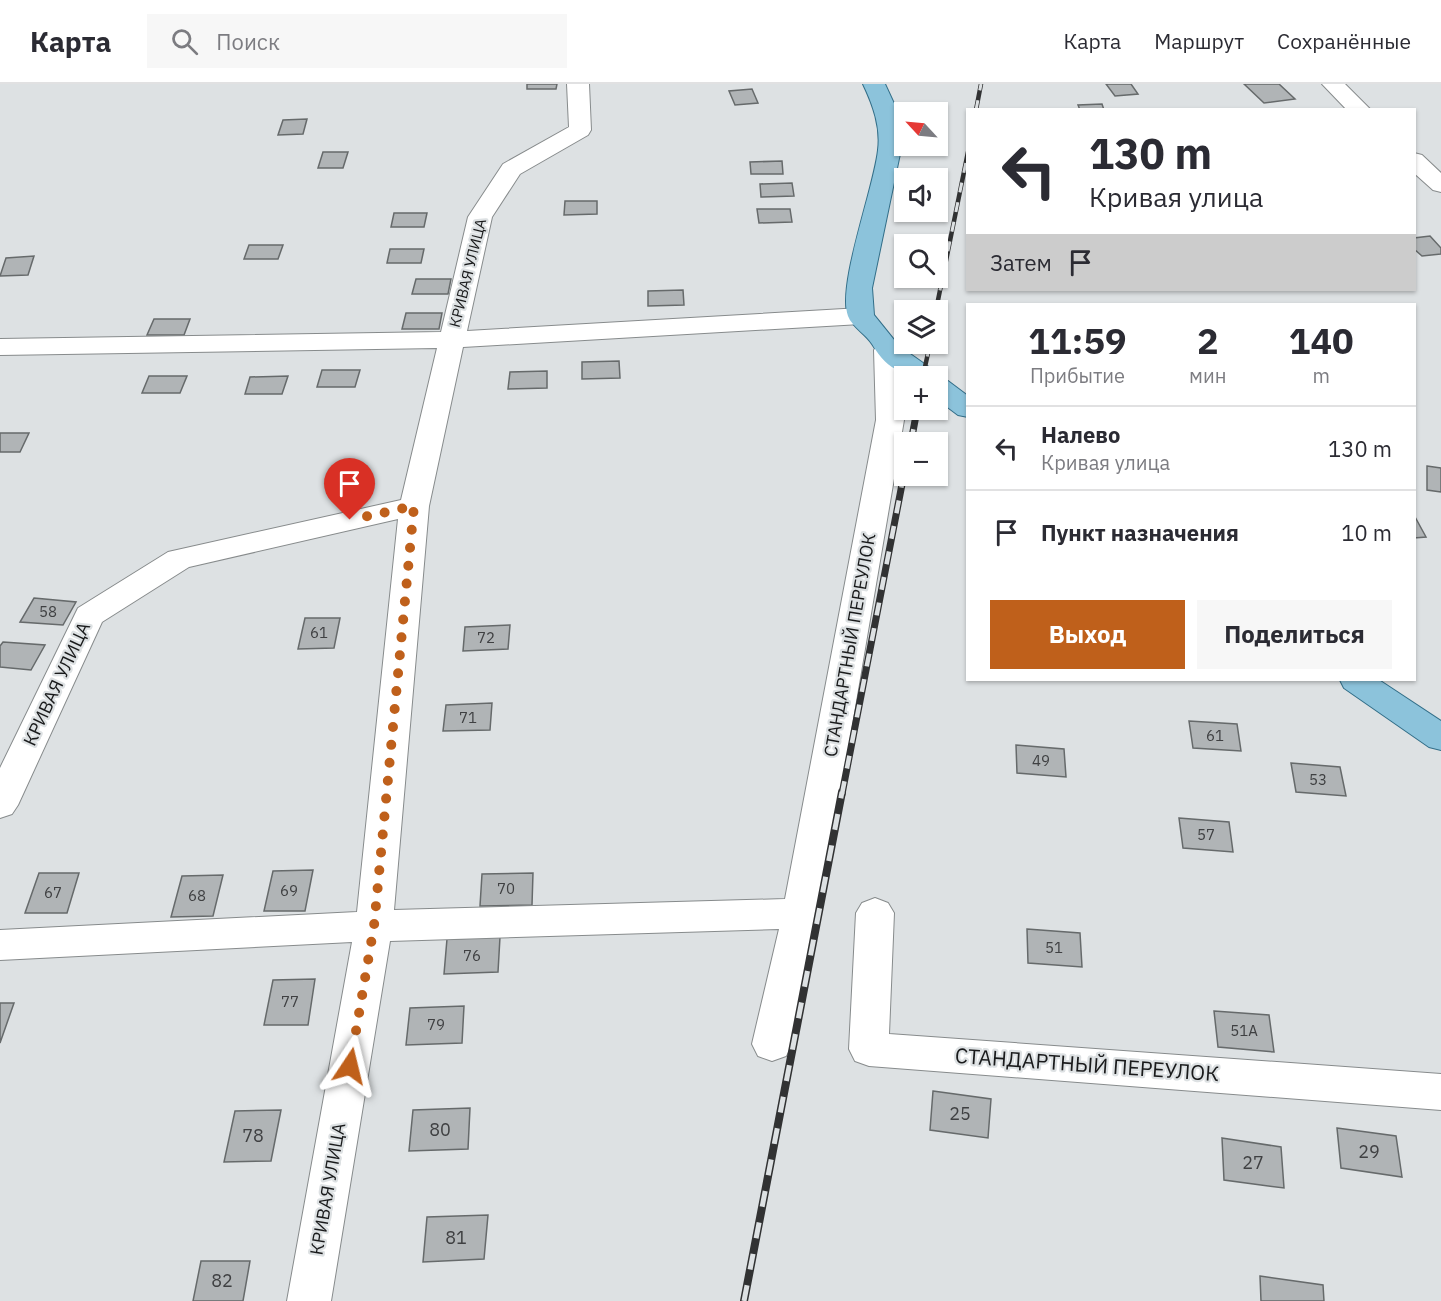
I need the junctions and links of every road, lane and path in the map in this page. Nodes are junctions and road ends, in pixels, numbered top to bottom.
1 (578, 84) edge
2 (874, 84) edge
3 (1333, 84) edge
4 (1358, 108) edge
5 (1416, 162) edge
6 (1441, 185) edge
7 (861, 316) junction
8 (450, 340) junction
9 (0, 347) edge
10 (887, 350) junction
11 (909, 366) edge
12 (948, 394) edge
13 (966, 408) edge
14 (414, 506) junction
15 (1357, 681) edge
16 (1441, 738) edge
17 (0, 805) edge
18 (801, 913) junction
19 (875, 913) dead end
20 (374, 926) junction
21 (0, 945) edge
22 (772, 1044) dead end
23 (1441, 1092) edge
24 (309, 1301) edge

1 - 8 street, КРИВАЯ УЛИЦА
2 - 7 main road
3 - 4 street
5 - 6 street
7 - 8 street
7 - 10 main road
8 - 9 street
8 - 14 street, КРИВАЯ УЛИЦА
10 - 11 main road
10 - 18 street, СТАНДАРТНЫЙ ПЕРЕУЛОК
12 - 13 main road
14 - 17 street, КРИВАЯ УЛИЦА
14 - 20 street, КРИВАЯ УЛИЦА
15 - 16 main road
18 - 20 street
18 - 22 street, СТАНДАРТНЫЙ ПЕРЕУЛОК
19 - 23 street, СТАНДАРТНЫЙ ПЕРЕУЛОК
20 - 21 street
20 - 24 street, КРИВАЯ УЛИЦА

